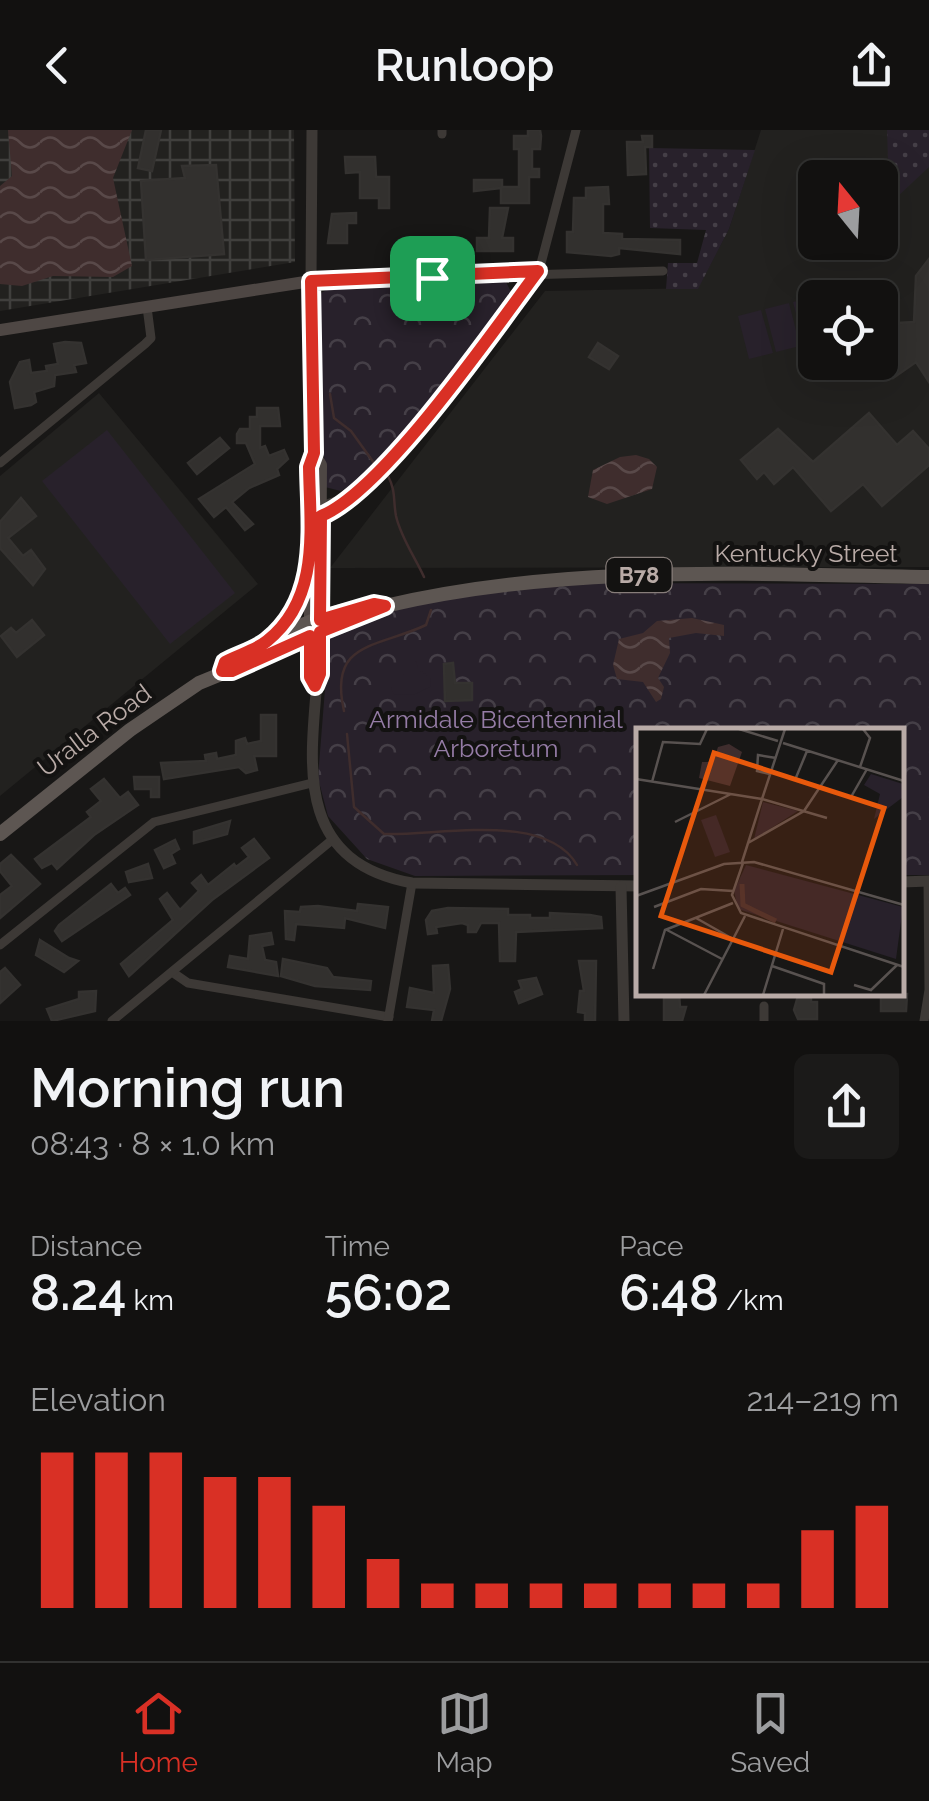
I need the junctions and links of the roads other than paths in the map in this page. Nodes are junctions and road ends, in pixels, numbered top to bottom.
1 (312, 130) edge
2 (576, 130) edge
3 (538, 271) junction
4 (663, 271) dead end
5 (311, 281) junction
6 (148, 307) junction
7 (0, 330) edge
8 (0, 463) edge
9 (315, 512) junction
10 (310, 576) junction
11 (929, 576) edge
12 (315, 628) junction
13 (267, 641) junction
14 (222, 671) junction
15 (312, 783) junction
16 (0, 834) edge
17 (332, 840) junction
18 (929, 881) edge
19 (904, 882) edge
20 (412, 883) junction
21 (621, 886) junction
22 (636, 886) edge
23 (0, 945) edge
24 (172, 972) junction
25 (764, 1006) dead end
26 (927, 1016) edge
27 (389, 1019) edge
28 (112, 1021) edge
29 (624, 1021) edge
30 (764, 1021) edge

1 - 5 street
2 - 3 street
3 - 4 street
3 - 5 street
3 - 9 street
5 - 6 main road
5 - 9 main road
6 - 7 main road
6 - 8 street
9 - 10 main road
9 - 12 main road
10 - 12 main road
10 - 13 main road
11 - 12 main road, Kentucky Street / B78
12 - 13 main road, Uralla Road / B78
12 - 14 main road, Uralla Road / B78
12 - 15 street
13 - 14 main road, Uralla Road / B78
14 - 16 main road, Uralla Road / B78
15 - 17 street
15 - 23 street
17 - 20 street
17 - 24 street
18 - 19 street
18 - 26 street
20 - 21 street
20 - 27 street
21 - 22 street
21 - 29 street
24 - 27 street
24 - 28 street
25 - 30 street

